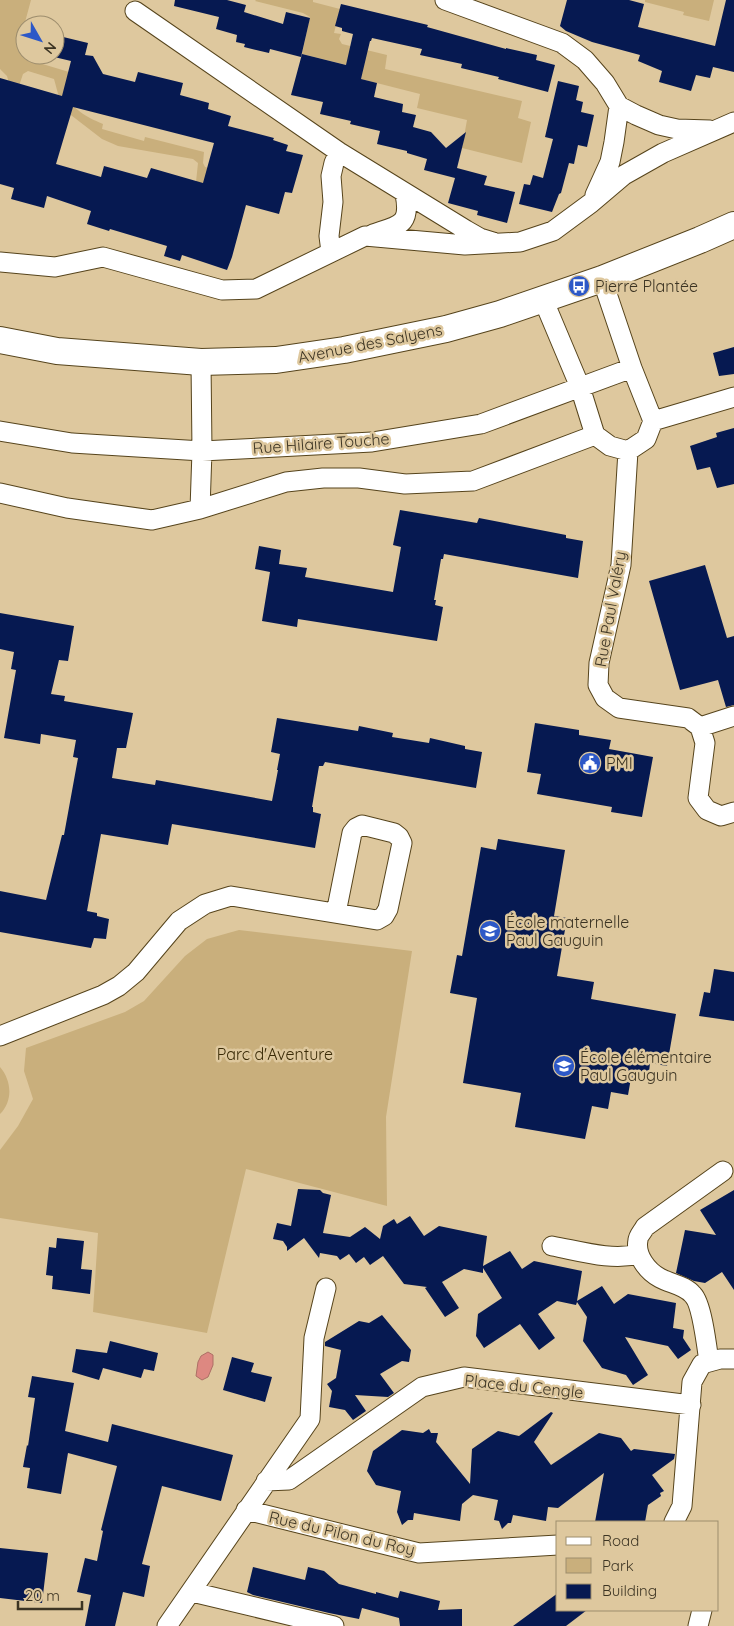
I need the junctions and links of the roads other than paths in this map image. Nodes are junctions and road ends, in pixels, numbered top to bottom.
1 (445, 0) edge
2 (135, 11) dead end
3 (619, 106) junction
4 (726, 126) edge
5 (340, 152) junction
6 (405, 194) junction
7 (591, 203) junction
8 (731, 228) edge
9 (365, 236) junction
10 (494, 242) junction
11 (331, 252) junction
12 (0, 262) edge
13 (602, 279) junction
14 (543, 299) junction
15 (0, 340) edge
16 (201, 362) junction
17 (632, 368) junction
18 (580, 387) junction
19 (734, 397) edge
20 (653, 420) junction
21 (0, 431) edge
22 (595, 435) junction
23 (202, 451) junction
24 (628, 451) junction
25 (0, 493) edge
26 (200, 509) junction
27 (734, 716) edge
28 (700, 727) junction
29 (734, 812) edge
30 (336, 913) junction
31 (0, 1036) edge
32 (723, 1171) dead end
33 (552, 1246) dead end
34 (639, 1254) junction
35 (326, 1288) dead end
36 (734, 1359) edge
37 (710, 1362) junction
38 (691, 1405) junction
39 (266, 1482) junction
40 (246, 1510) junction
41 (674, 1521) edge
42 (556, 1545) edge
43 (192, 1592) junction
44 (702, 1611) edge
45 (168, 1626) edge
46 (334, 1626) edge
47 (698, 1626) edge

1 - 3 street
2 - 5 street
3 - 4 street
3 - 7 street
4 - 7 street
5 - 6 street
5 - 11 street
6 - 9 street
6 - 10 street
7 - 10 street
8 - 13 main road, Avenue des Salyens
9 - 10 street
9 - 11 street
11 - 12 street
13 - 14 main road, Avenue des Salyens
13 - 17 street
14 - 16 main road, Avenue des Salyens
14 - 18 street
15 - 16 main road, Avenue des Salyens
16 - 23 street
17 - 18 street, Rue Hilaire Touche
17 - 20 street
18 - 22 street
18 - 23 street, Rue Hilaire Touche
19 - 20 street
20 - 24 street
21 - 23 street, Rue Hilaire Touche
22 - 24 street
22 - 26 street
23 - 26 street
24 - 28 street, Rue Paul Valéry
25 - 26 street
27 - 28 street
28 - 29 street
30 - 30 street
30 - 31 street
32 - 34 street
33 - 34 street
34 - 37 street
35 - 39 street
36 - 37 street
37 - 38 street
38 - 39 street, Place du Cengle
38 - 41 street
39 - 40 street
40 - 42 street, Rue du Pilon du Roy
40 - 43 street
43 - 45 street
43 - 46 street
44 - 47 street

